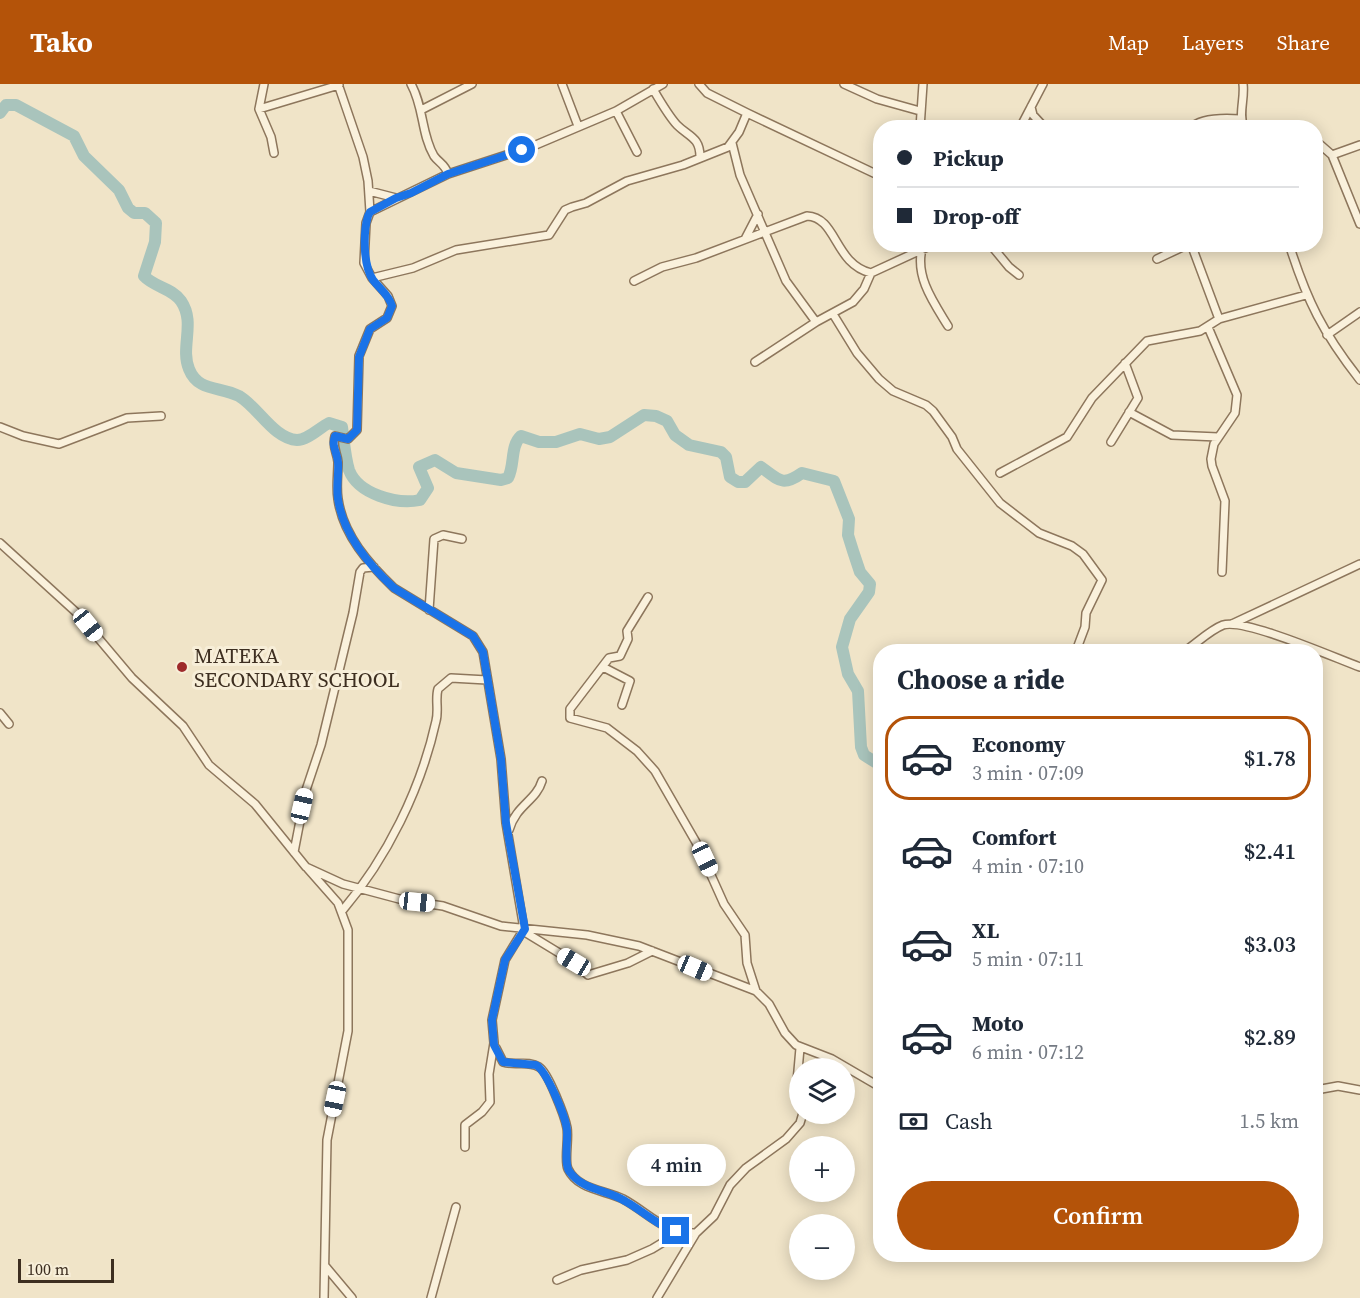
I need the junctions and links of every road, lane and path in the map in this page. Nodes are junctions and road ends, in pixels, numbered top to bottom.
1 (264, 84) edge
2 (338, 84) edge
3 (411, 84) edge
4 (472, 84) edge
5 (562, 84) edge
6 (663, 84) edge
7 (699, 84) edge
8 (844, 84) edge
9 (923, 84) edge
10 (1043, 84) edge
11 (1243, 84) edge
12 (652, 90) junction
13 (1031, 107) junction
14 (259, 109) junction
15 (423, 110) junction
16 (616, 111) junction
17 (920, 111) junction
18 (747, 113) junction
19 (1240, 119) joint
20 (920, 120) edge
21 (1024, 120) edge
22 (1038, 120) edge
23 (1211, 120) edge
24 (578, 126) junction
25 (732, 143) junction
26 (1360, 145) edge
27 (1323, 148) edge
28 (636, 152) dead end
29 (274, 153) dead end
30 (1332, 156) junction
31 (700, 157) junction
32 (873, 173) edge
33 (448, 174) junction
34 (369, 191) junction
35 (396, 198) junction
36 (370, 212) junction
37 (758, 214) junction
38 (1360, 224) edge
39 (766, 231) junction
40 (745, 240) junction
41 (916, 252) edge
42 (921, 252) edge
43 (997, 252) edge
44 (1172, 252) edge
45 (1193, 252) edge
46 (1292, 252) edge
47 (1157, 259) dead end
48 (871, 273) junction
49 (1018, 274) dead end
50 (372, 278) junction
51 (634, 281) dead end
52 (1306, 296) junction
53 (1360, 312) edge
54 (833, 314) junction
55 (1219, 319) junction
56 (816, 322) junction
57 (948, 326) dead end
58 (1208, 327) junction
59 (1327, 335) junction
60 (755, 362) dead end
61 (1125, 363) junction
62 (1360, 380) edge
63 (1130, 412) junction
64 (161, 416) dead end
65 (0, 427) edge
66 (1218, 437) junction
67 (1111, 442) dead end
68 (1000, 473) dead end
69 (462, 539) dead end
70 (0, 543) edge
71 (1360, 564) edge
72 (374, 567) junction
73 (1222, 572) dead end
74 (648, 597) dead end
75 (429, 610) junction
76 (1232, 624) junction
77 (1078, 644) edge
78 (1195, 644) edge
79 (1298, 644) edge
80 (1323, 653) edge
81 (603, 667) junction
82 (1360, 667) edge
83 (487, 680) junction
84 (622, 705) dead end
85 (0, 712) edge
86 (9, 724) dead end
87 (542, 782) dead end
88 (508, 832) junction
89 (294, 852) junction
90 (306, 867) junction
91 (360, 888) junction
92 (342, 911) junction
93 (524, 930) junction
94 (652, 951) junction
95 (756, 992) junction
96 (494, 1045) junction
97 (800, 1048) junction
98 (799, 1058) edge
99 (873, 1083) edge
100 (1323, 1089) edge
101 (1360, 1090) edge
102 (800, 1124) edge
103 (465, 1147) dead end
104 (456, 1207) dead end
105 (680, 1232) junction
106 (696, 1233) junction
107 (326, 1267) junction
108 (557, 1280) dead end
109 (324, 1298) edge
110 (352, 1298) edge
111 (431, 1298) edge
112 (657, 1298) edge

1 - 14 street
2 - 14 street
2 - 34 street
3 - 15 street
4 - 15 street
5 - 24 street
6 - 12 street
7 - 18 street
8 - 17 street
9 - 17 street
10 - 13 street
11 - 19 street
12 - 16 street
12 - 31 street
13 - 21 street
13 - 22 street
14 - 29 street
15 - 33 street
16 - 24 street
16 - 28 street
17 - 20 street
18 - 25 street
18 - 32 street
19 - 23 street
24 - 33 street
25 - 31 street
25 - 37 street
26 - 30 street
27 - 30 street
30 - 38 street
31 - 50 street
33 - 35 street
34 - 35 street
34 - 36 street
35 - 36 street
36 - 50 street
37 - 39 street
37 - 40 street
39 - 40 street
39 - 48 street
39 - 56 street
40 - 51 street
41 - 48 street
42 - 57 street
43 - 49 street
44 - 47 street
45 - 55 street
46 - 52 street
48 - 54 street
50 - 72 street
52 - 55 street
52 - 59 street
53 - 59 street
54 - 56 street
54 - 77 street
55 - 58 street
56 - 60 street
58 - 61 street
58 - 66 street
59 - 62 street
61 - 63 street
61 - 68 street
63 - 66 street
63 - 67 street
64 - 65 street
66 - 73 street
69 - 75 street
70 - 89 street
71 - 76 street
72 - 75 street
72 - 89 street
74 - 81 street
75 - 83 street
76 - 78 street
76 - 79 street
80 - 82 street
81 - 84 street
81 - 95 street
83 - 88 street
83 - 91 street
85 - 86 street
87 - 88 street
88 - 93 street
89 - 90 street
90 - 91 street
90 - 92 street
91 - 92 street
91 - 93 street
92 - 107 street
93 - 94 street
93 - 94 street
93 - 96 street
94 - 95 street
95 - 97 street
96 - 103 street
96 - 105 street
97 - 98 street
97 - 99 street
100 - 101 street
102 - 106 street
104 - 111 street
105 - 106 street
105 - 108 street
106 - 112 street
107 - 109 street
107 - 110 street

